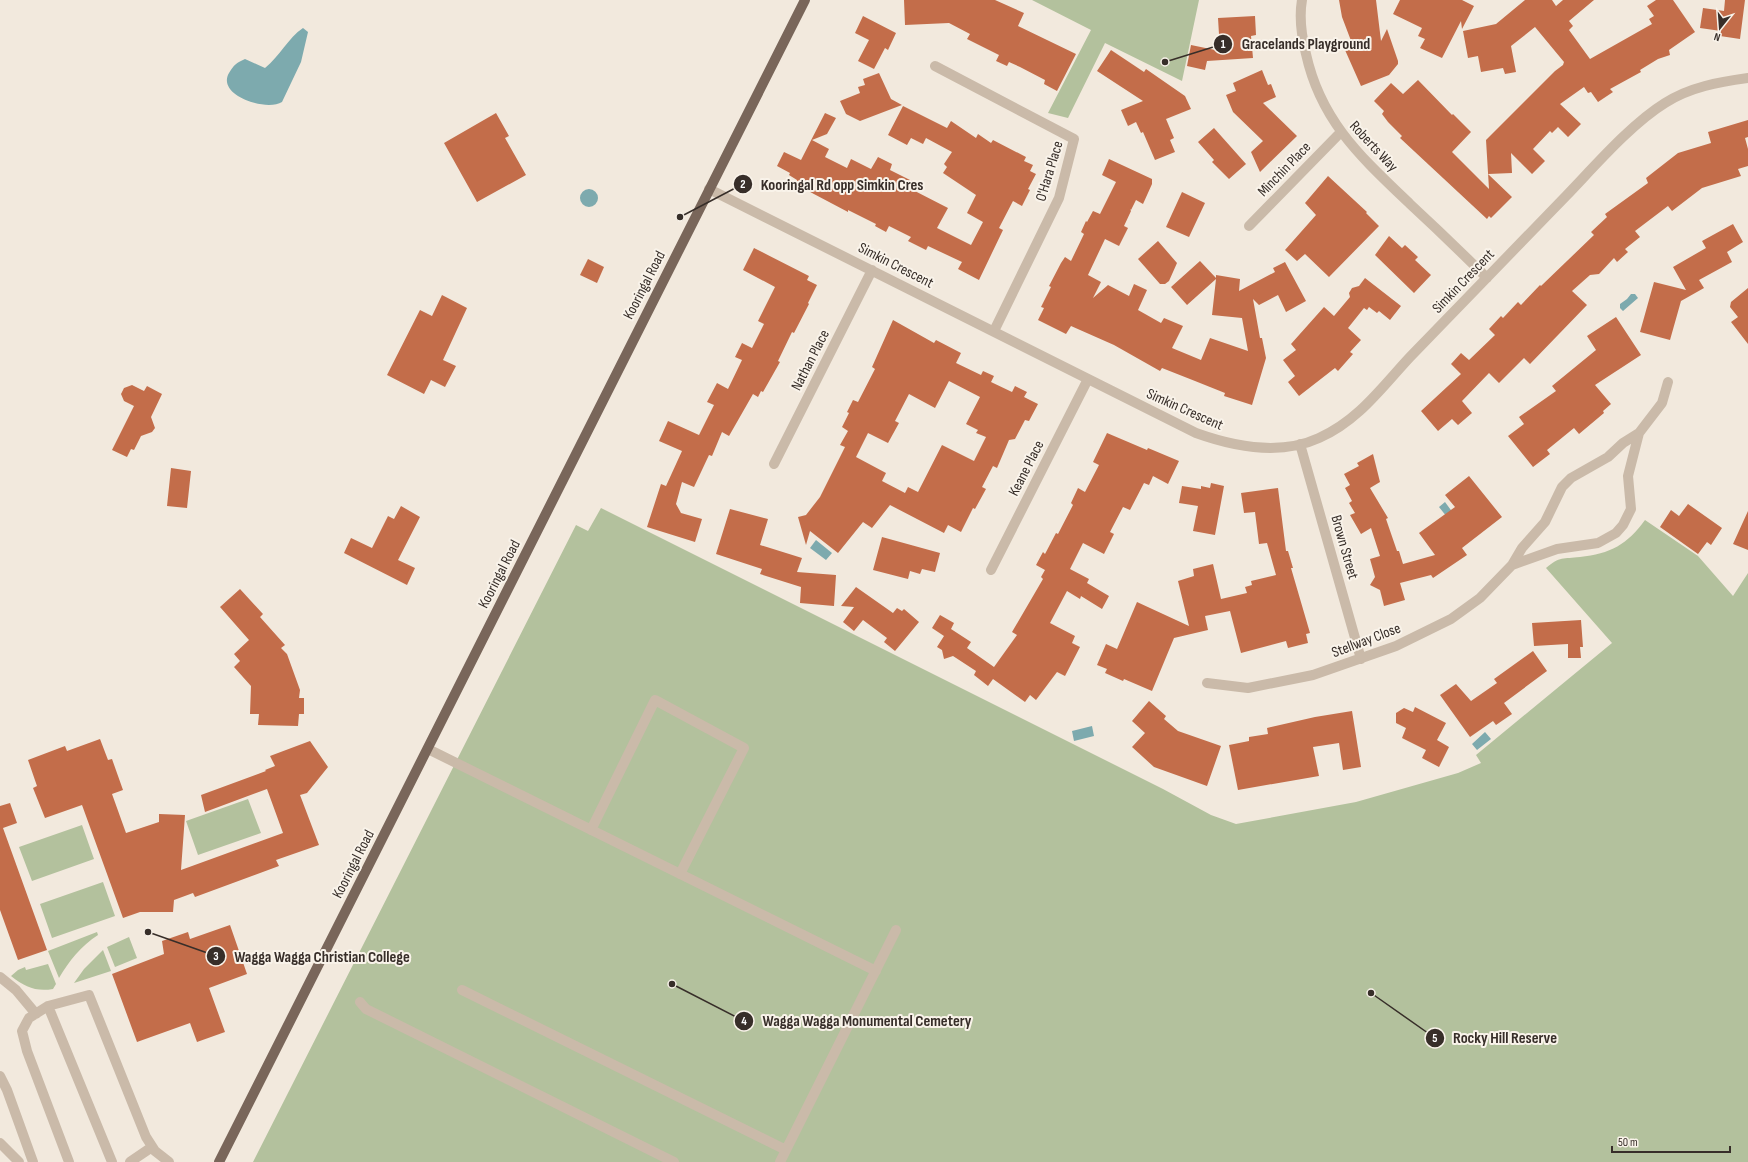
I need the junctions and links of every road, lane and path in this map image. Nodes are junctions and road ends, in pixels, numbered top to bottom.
1 (805, 0) edge
2 (1302, 0) edge
3 (935, 66) dead end
4 (1748, 78) edge
5 (1340, 133) junction
6 (710, 189) junction
7 (1249, 226) dead end
8 (872, 270) junction
9 (1487, 278) junction
10 (994, 331) junction
11 (1088, 379) junction
12 (1668, 382) dead end
13 (1640, 433) junction
14 (1300, 444) junction
15 (774, 464) dead end
16 (1512, 565) junction
17 (991, 570) dead end
18 (1361, 659) junction
19 (1207, 683) dead end
20 (428, 749) junction
21 (591, 830) junction
22 (680, 874) junction
23 (896, 930) dead end
24 (876, 971) junction
25 (0, 977) edge
26 (462, 990) dead end
27 (360, 1002) dead end
28 (48, 1006) junction
29 (36, 1014) junction
30 (0, 1076) edge
31 (0, 1144) edge
32 (152, 1147) junction
33 (786, 1150) junction
34 (20, 1162) edge
35 (33, 1162) edge
36 (69, 1162) edge
37 (112, 1162) edge
38 (130, 1162) edge
39 (169, 1162) edge
40 (219, 1162) edge
41 (674, 1162) edge
42 (780, 1162) edge

1 - 6 main road, Kooringal Road
2 - 5 street, Roberts Way
3 - 10 street, O'Hara Place
4 - 9 street, Simkin Crescent
5 - 7 street, Minchin Place
5 - 9 street, Roberts Way
6 - 8 street, Simkin Crescent
6 - 20 main road, Kooringal Road
8 - 10 street, Simkin Crescent
8 - 15 street, Nathan Place
9 - 14 street, Simkin Crescent
10 - 11 street, Simkin Crescent
11 - 14 street, Simkin Crescent
11 - 17 street, Keane Place
12 - 13 street, Stellway Close
13 - 16 street, Stellway Close
13 - 16 street, Stellway Close
14 - 18 street, Brown Street
16 - 18 street, Stellway Close
18 - 19 street, Stellway Close
20 - 21 street
20 - 40 main road, Kooringal Road
21 - 22 street
21 - 22 street
22 - 24 street
23 - 24 street
24 - 33 street
25 - 29 street
26 - 33 street
27 - 41 street
28 - 29 street
28 - 32 street
28 - 37 street
29 - 36 street
30 - 35 street
31 - 34 street
32 - 38 street
32 - 39 street
33 - 42 street

